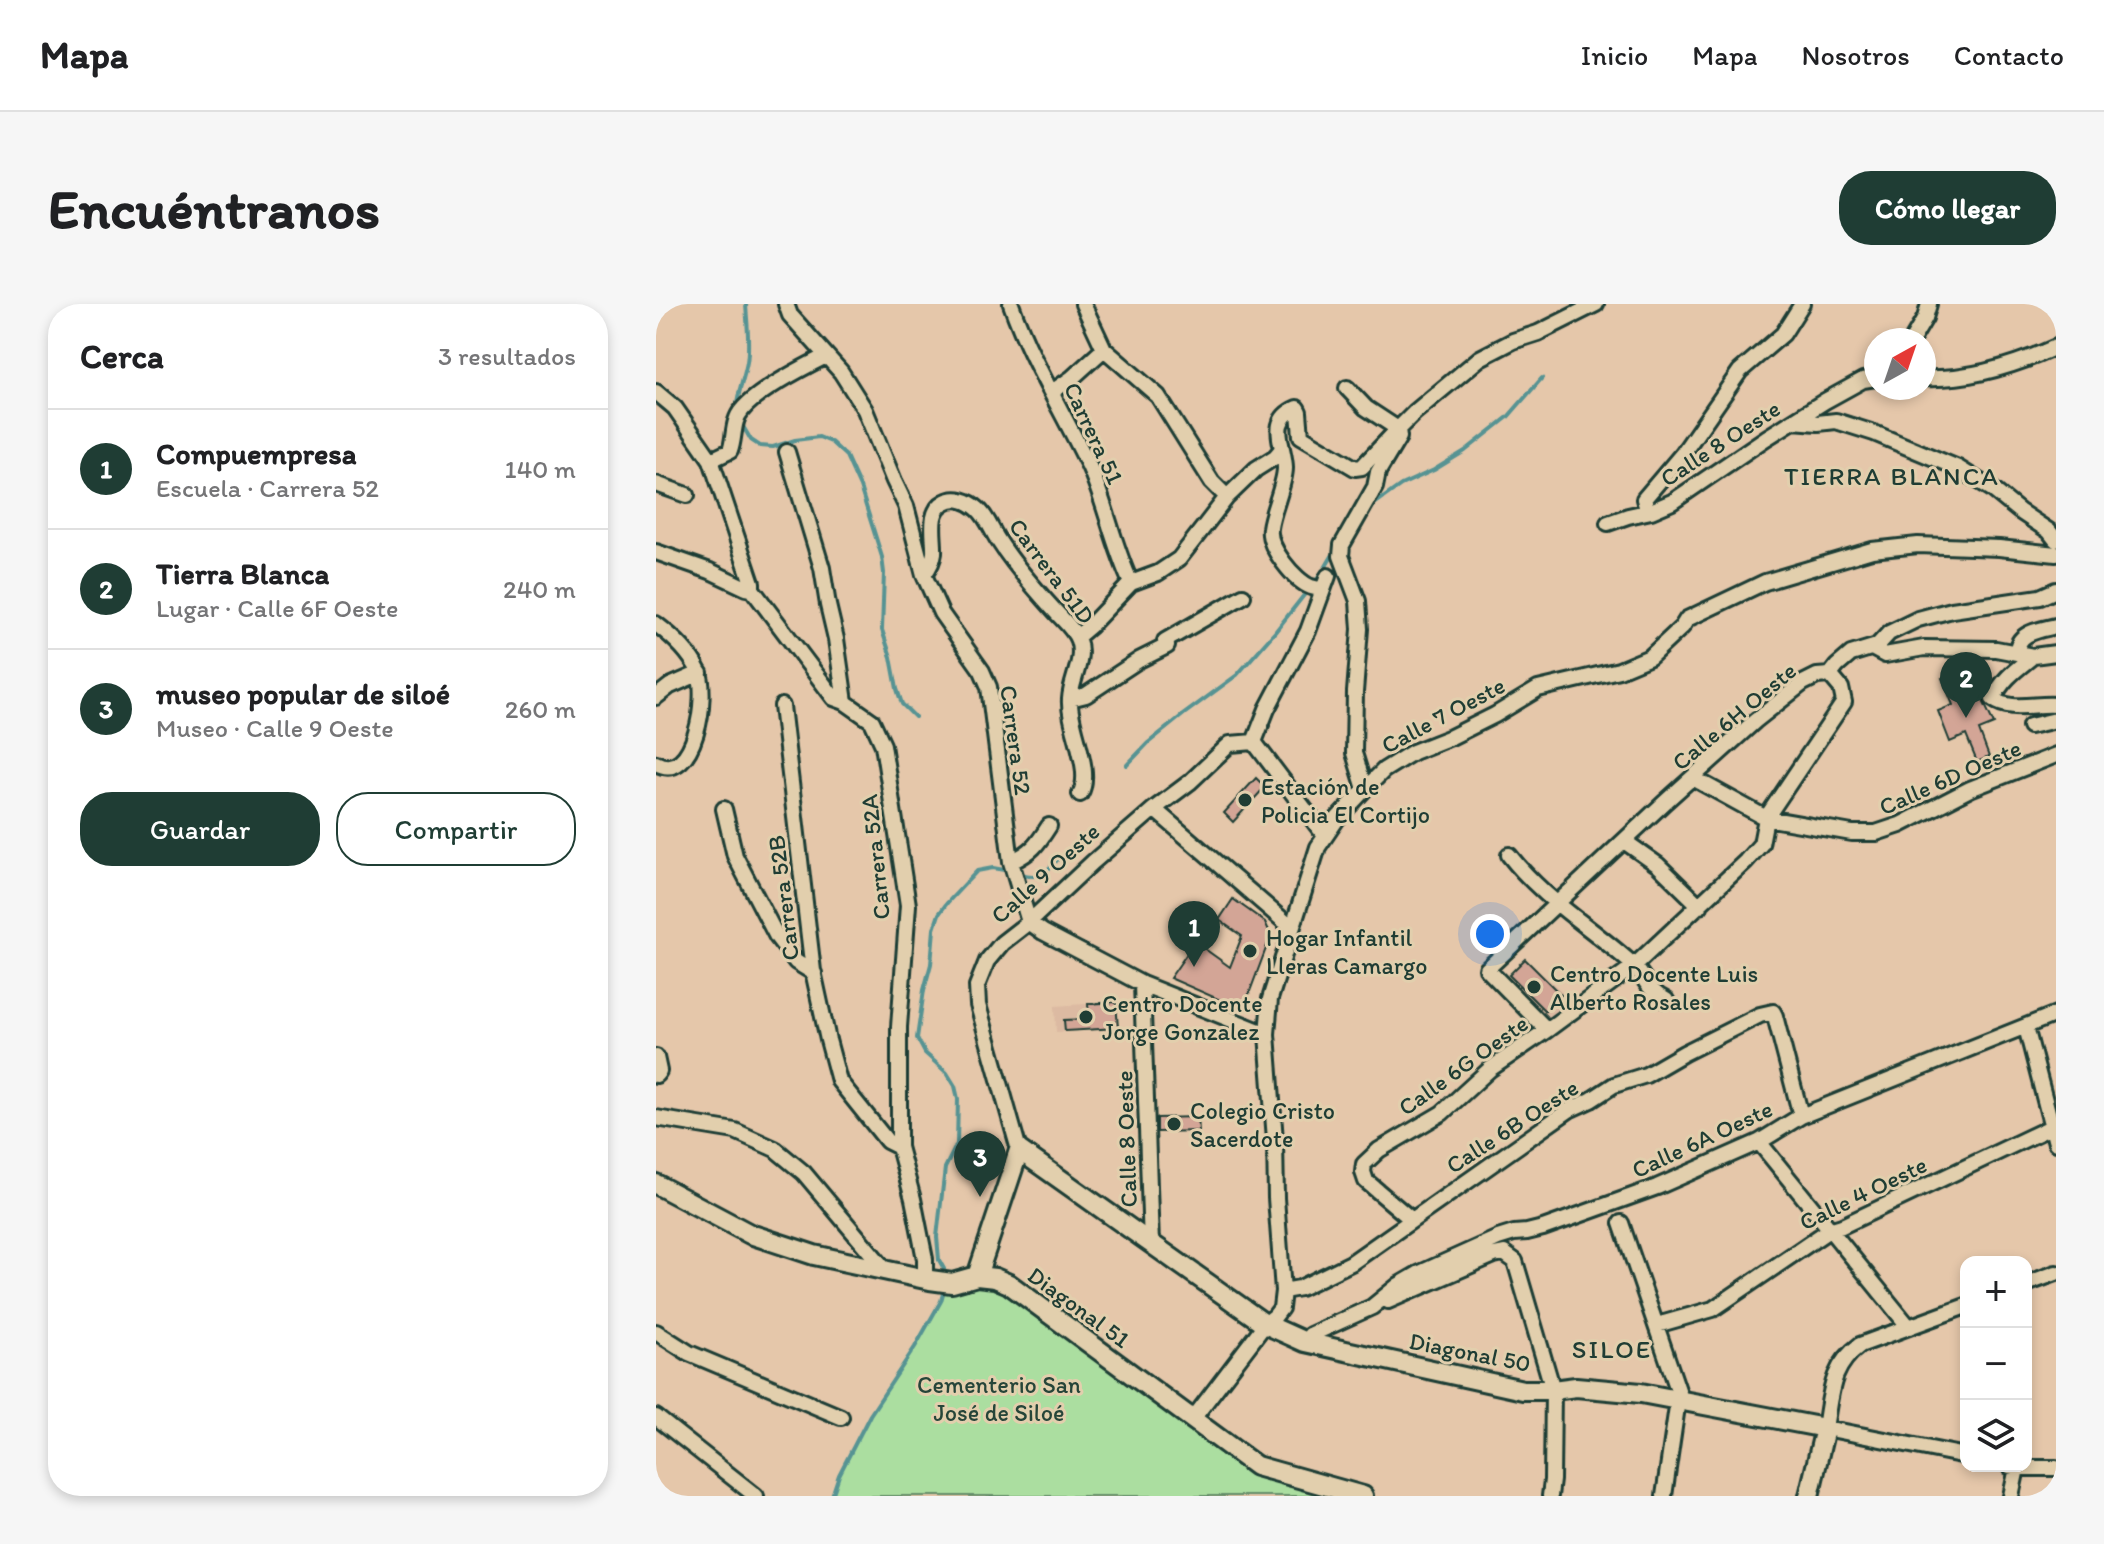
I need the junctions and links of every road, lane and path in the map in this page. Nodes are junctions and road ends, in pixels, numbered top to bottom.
1 (786, 304) edge
2 (1011, 304) edge
3 (1083, 304) edge
4 (1596, 304) edge
5 (1802, 304) edge
6 (1929, 304) edge
7 (1919, 328) edge
8 (2056, 347) edge
9 (1104, 349) junction
10 (826, 356) junction
11 (1936, 378) edge
12 (1864, 380) edge
13 (1347, 388) dead end
14 (656, 392) edge
15 (1052, 392) junction
16 (1829, 398) junction
17 (1793, 421) junction
18 (1836, 421) junction
19 (1398, 429) junction
20 (1281, 450) junction
21 (787, 452) dead end
22 (711, 460) junction
23 (656, 484) edge
24 (687, 495) dead end
25 (1227, 497) junction
26 (1647, 505) junction
27 (1608, 523) dead end
28 (2056, 540) edge
29 (656, 552) edge
30 (2056, 554) edge
31 (924, 575) junction
32 (1131, 583) junction
33 (752, 589) junction
34 (2056, 590) edge
35 (1243, 596) dead end
36 (656, 624) edge
37 (2056, 626) edge
38 (1077, 637) junction
39 (1872, 648) junction
40 (2017, 653) junction
41 (2056, 653) edge
42 (2033, 656) junction
43 (700, 673) junction
44 (1830, 675) junction
45 (656, 697) edge
46 (1070, 699) junction
47 (845, 702) junction
48 (2056, 705) edge
49 (782, 706) dead end
50 (2056, 720) edge
51 (2030, 726) dead end
52 (1254, 742) junction
53 (2056, 755) edge
54 (656, 763) edge
55 (1693, 778) junction
56 (1365, 789) junction
57 (1080, 794) dead end
58 (724, 809) dead end
59 (1154, 809) junction
60 (1766, 818) junction
61 (1049, 826) dead end
62 (1325, 836) junction
63 (1624, 841) junction
64 (1509, 855) dead end
65 (1011, 862) junction
66 (1556, 904) junction
67 (1700, 906) junction
68 (1029, 922) junction
69 (1292, 928) junction
70 (1634, 966) junction
71 (814, 973) junction
72 (1142, 984) junction
73 (1666, 1000) dead end
74 (2056, 1014) edge
75 (2026, 1027) junction
76 (1547, 1030) junction
77 (1267, 1034) junction
78 (656, 1057) edge
79 (656, 1075) edge
80 (1801, 1116) junction
81 (656, 1118) edge
82 (2051, 1127) junction
83 (1759, 1142) junction
84 (2056, 1143) edge
85 (899, 1147) junction
86 (1019, 1150) junction
87 (656, 1184) edge
88 (1412, 1220) junction
89 (1621, 1223) dead end
90 (1829, 1230) junction
91 (1151, 1244) junction
92 (887, 1272) junction
93 (2056, 1273) edge
94 (977, 1276) junction
95 (925, 1279) junction
96 (2032, 1282) edge
97 (1283, 1291) junction
98 (1372, 1307) junction
99 (1960, 1308) edge
100 (1265, 1324) junction
101 (1657, 1325) junction
102 (1909, 1327) junction
103 (656, 1332) edge
104 (1305, 1342) junction
105 (1553, 1390) junction
106 (1678, 1401) junction
107 (656, 1417) edge
108 (841, 1417) dead end
109 (1192, 1420) junction
110 (1825, 1428) junction
111 (1960, 1455) edge
112 (2032, 1467) edge
113 (2056, 1468) edge
114 (2013, 1472) edge
115 (756, 1496) edge
116 (1363, 1496) edge
117 (1550, 1496) edge
118 (1664, 1496) edge
119 (1809, 1496) edge
120 (2011, 1496) edge

1 - 10 street, Carrera 52
2 - 15 street, Carrera 51
3 - 9 street
4 - 19 street
5 - 26 street
6 - 7 street
8 - 11 street
9 - 15 street
9 - 25 street
10 - 22 street
10 - 31 street, Carrera 52
12 - 16 street, Calle 8 Oeste
13 - 19 street
14 - 22 street
15 - 32 street, Carrera 51
16 - 17 street, Calle 8 Oeste
16 - 18 street
17 - 18 street
17 - 26 street, Calle 8 Oeste
18 - 28 street
19 - 20 street
19 - 56 street
20 - 25 street
20 - 52 street
21 - 47 street
22 - 33 street
23 - 24 street
25 - 32 street
26 - 27 street, Calle 8 Oeste
29 - 33 street
30 - 56 street, Calle 7 Oeste
31 - 38 street, Carrera 51D
31 - 65 street, Carrera 52
32 - 38 street
33 - 47 street
34 - 39 street, Calle 6H Oeste
35 - 46 street
36 - 43 street
37 - 40 street
38 - 46 street, Carrera 51D
39 - 40 street
39 - 44 street, Calle 6H Oeste
40 - 42 street
41 - 42 street
42 - 48 street
43 - 45 street
43 - 54 street
44 - 55 street, Calle 6H Oeste
44 - 60 street, Calle 6G Oeste
46 - 57 street, Carrera 51D
47 - 85 street, Carrera 52A
49 - 71 street, Carrera 52B
50 - 51 street
52 - 59 street, Calle 9 Oeste
52 - 62 street
53 - 60 street, Calle 6D Oeste
55 - 60 street, Calle 6D Oeste
55 - 63 street, Calle 6H Oeste
56 - 62 street, Calle 7 Oeste
58 - 71 street
59 - 68 street, Calle 9 Oeste
59 - 69 street
60 - 67 street, Calle 6G Oeste
61 - 65 street
62 - 69 street, Calle 7 Oeste
63 - 66 street, Calle 6H Oeste
63 - 67 street
64 - 66 street
65 - 68 street, Carrera 52
66 - 70 street
66 - 76 street, Calle 6H Oeste
67 - 70 street, Calle 6G Oeste
68 - 72 street
68 - 86 street, Calle 9 Oeste
69 - 77 street, Calle 7 Oeste
70 - 73 street
70 - 76 street, Calle 6G Oeste
71 - 85 street, Carrera 52B
72 - 77 street
72 - 91 street, Calle 8 Oeste
74 - 75 street, Calle 6A Oeste
75 - 80 street, Calle 6A Oeste
75 - 82 street
76 - 88 street, Calle 6G Oeste
77 - 97 street, Calle 7 Oeste
78 - 79 street
80 - 83 street, Calle 6A Oeste
80 - 88 street, Calle 6B Oeste
81 - 92 street
82 - 84 street
82 - 90 street, Calle 4 Oeste
83 - 90 street
83 - 98 street, Calle 6A Oeste
85 - 95 street, Carrera 52A
86 - 91 street, Diagonal 50
86 - 94 street
87 - 92 street, Diagonal 51
88 - 97 street, Calle 6B Oeste
89 - 101 street
90 - 101 street, Calle 4 Oeste
90 - 102 street
91 - 100 street, Diagonal 50
92 - 95 street, Diagonal 51
93 - 96 street
94 - 95 street, Diagonal 51
94 - 109 street, Diagonal 51
97 - 100 street
98 - 104 street, Calle 6A Oeste
98 - 105 street, Calle 6A Oeste
99 - 102 street
100 - 104 street, Diagonal 50
100 - 109 street
101 - 106 street
102 - 110 street
103 - 108 street
104 - 105 street, Diagonal 50
105 - 106 street, Diagonal 50
105 - 117 street
106 - 110 street, Diagonal 50
106 - 118 street
107 - 115 street
109 - 116 street, Diagonal 51
110 - 111 street, Diagonal 50
110 - 119 street
112 - 113 street
114 - 120 street

